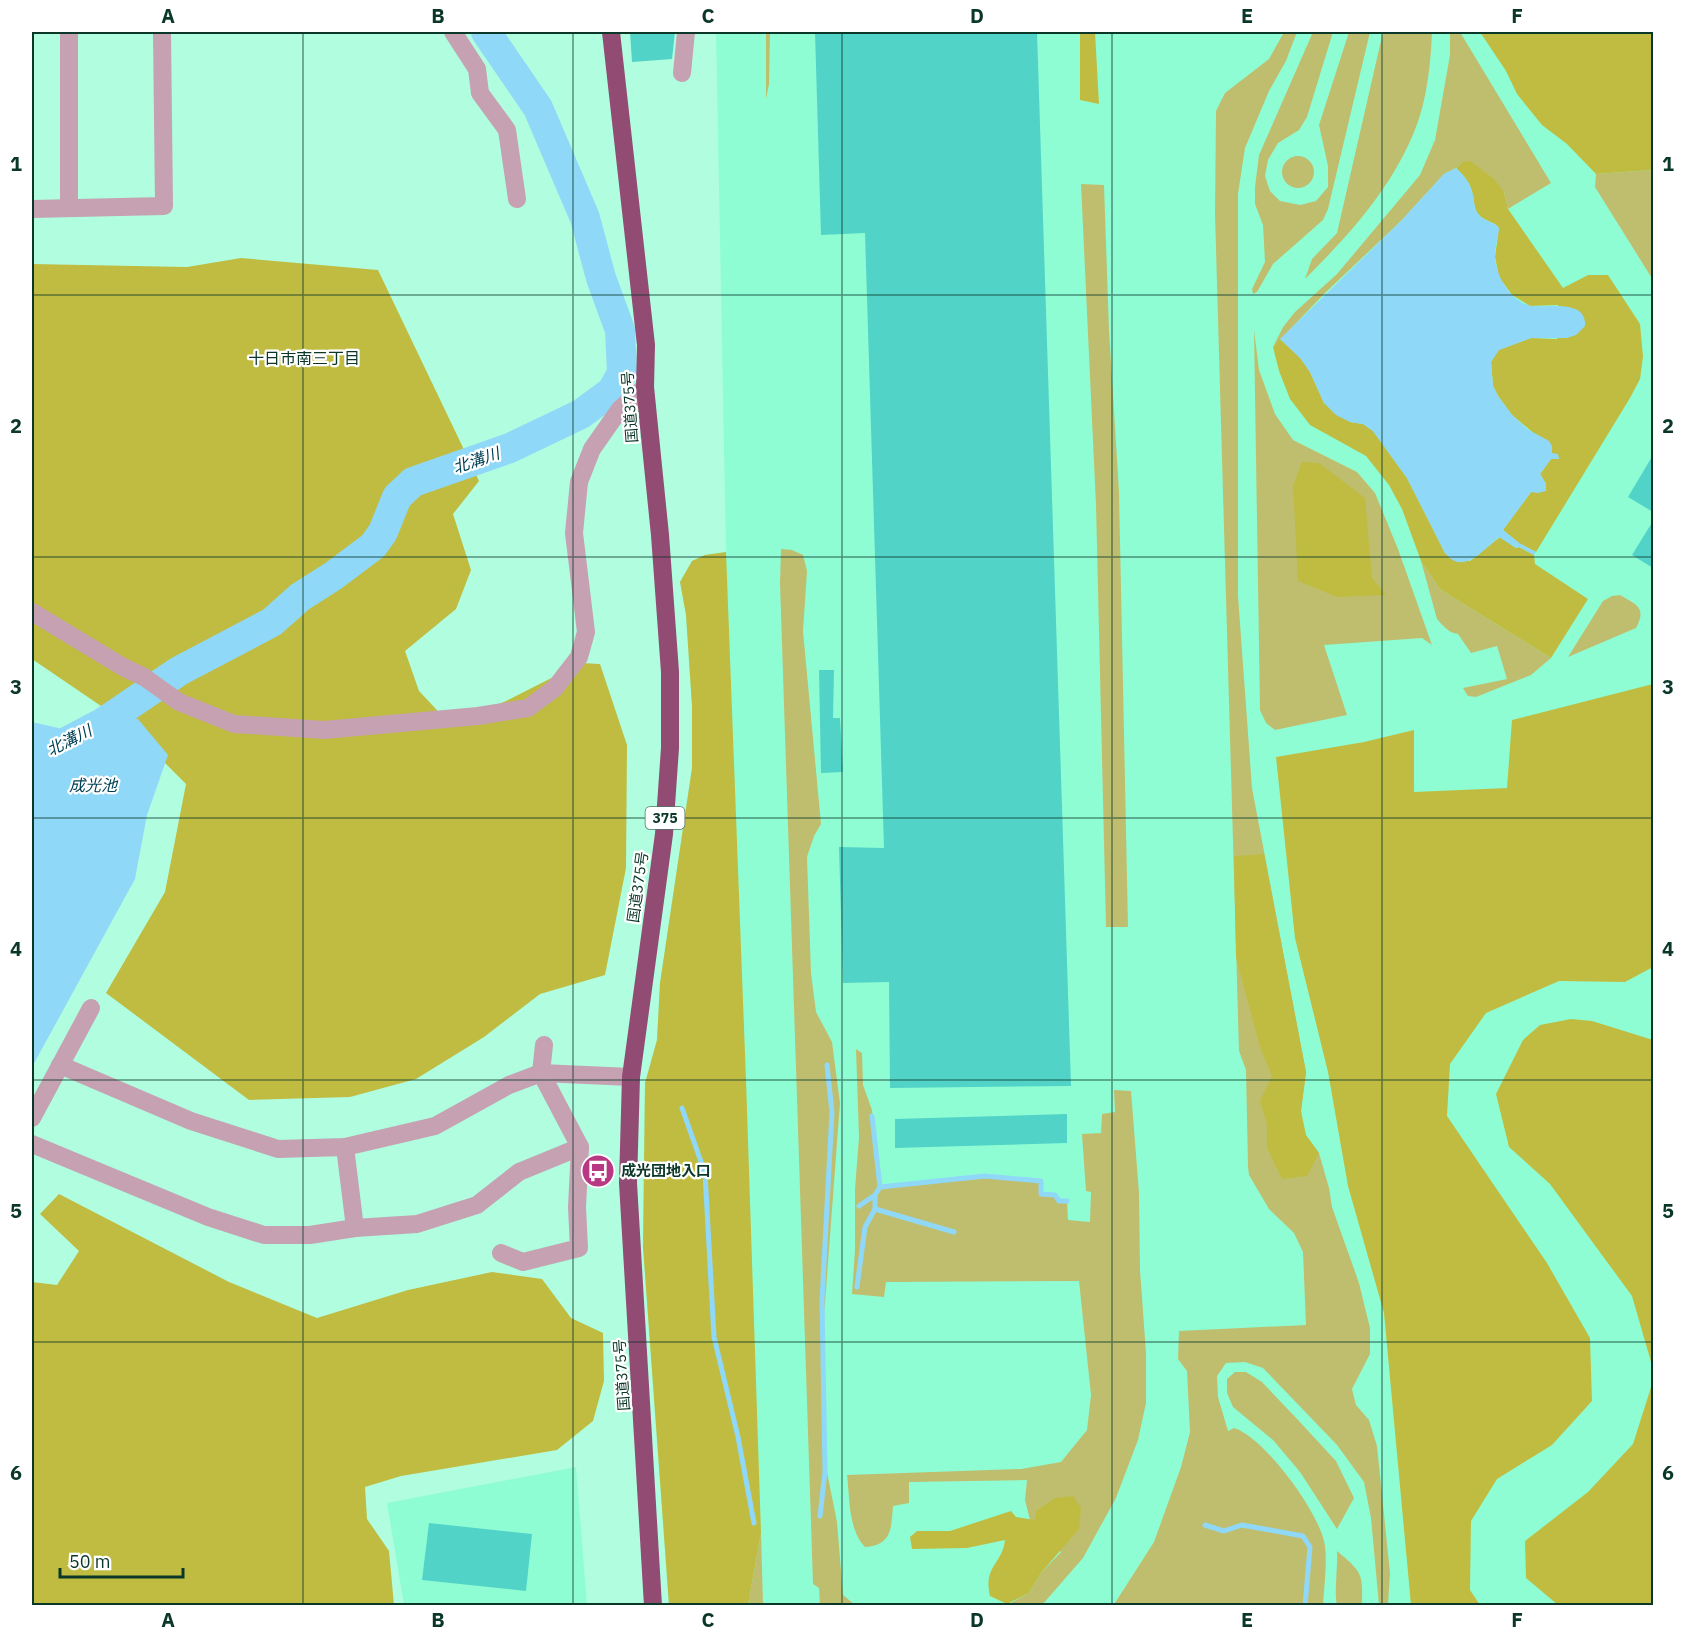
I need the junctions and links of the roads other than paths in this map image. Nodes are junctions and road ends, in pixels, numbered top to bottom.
1 (69, 32) edge
2 (162, 32) edge
3 (453, 32) edge
4 (610, 32) edge
5 (686, 32) edge
6 (682, 73) dead end
7 (517, 199) dead end
8 (69, 208) junction
9 (32, 209) edge
10 (645, 387) junction
11 (32, 612) edge
12 (91, 1008) dead end
13 (544, 1045) dead end
14 (60, 1065) junction
15 (541, 1073) junction
16 (631, 1077) junction
17 (32, 1118) edge
18 (32, 1144) edge
19 (345, 1147) junction
20 (580, 1147) junction
21 (355, 1228) junction
22 (501, 1253) dead end
23 (653, 1605) edge

1 - 8 street
2 - 8 street
3 - 7 street
4 - 10 highway, 国道375号 / 375
5 - 6 street
8 - 9 street
10 - 11 street
10 - 16 highway, 国道375号 / 375
12 - 14 street
13 - 15 street
14 - 17 street
14 - 19 street
15 - 16 street
15 - 19 street
15 - 20 street
16 - 23 highway, 国道375号 / 375
18 - 21 street
19 - 21 street
20 - 21 street
20 - 22 street

